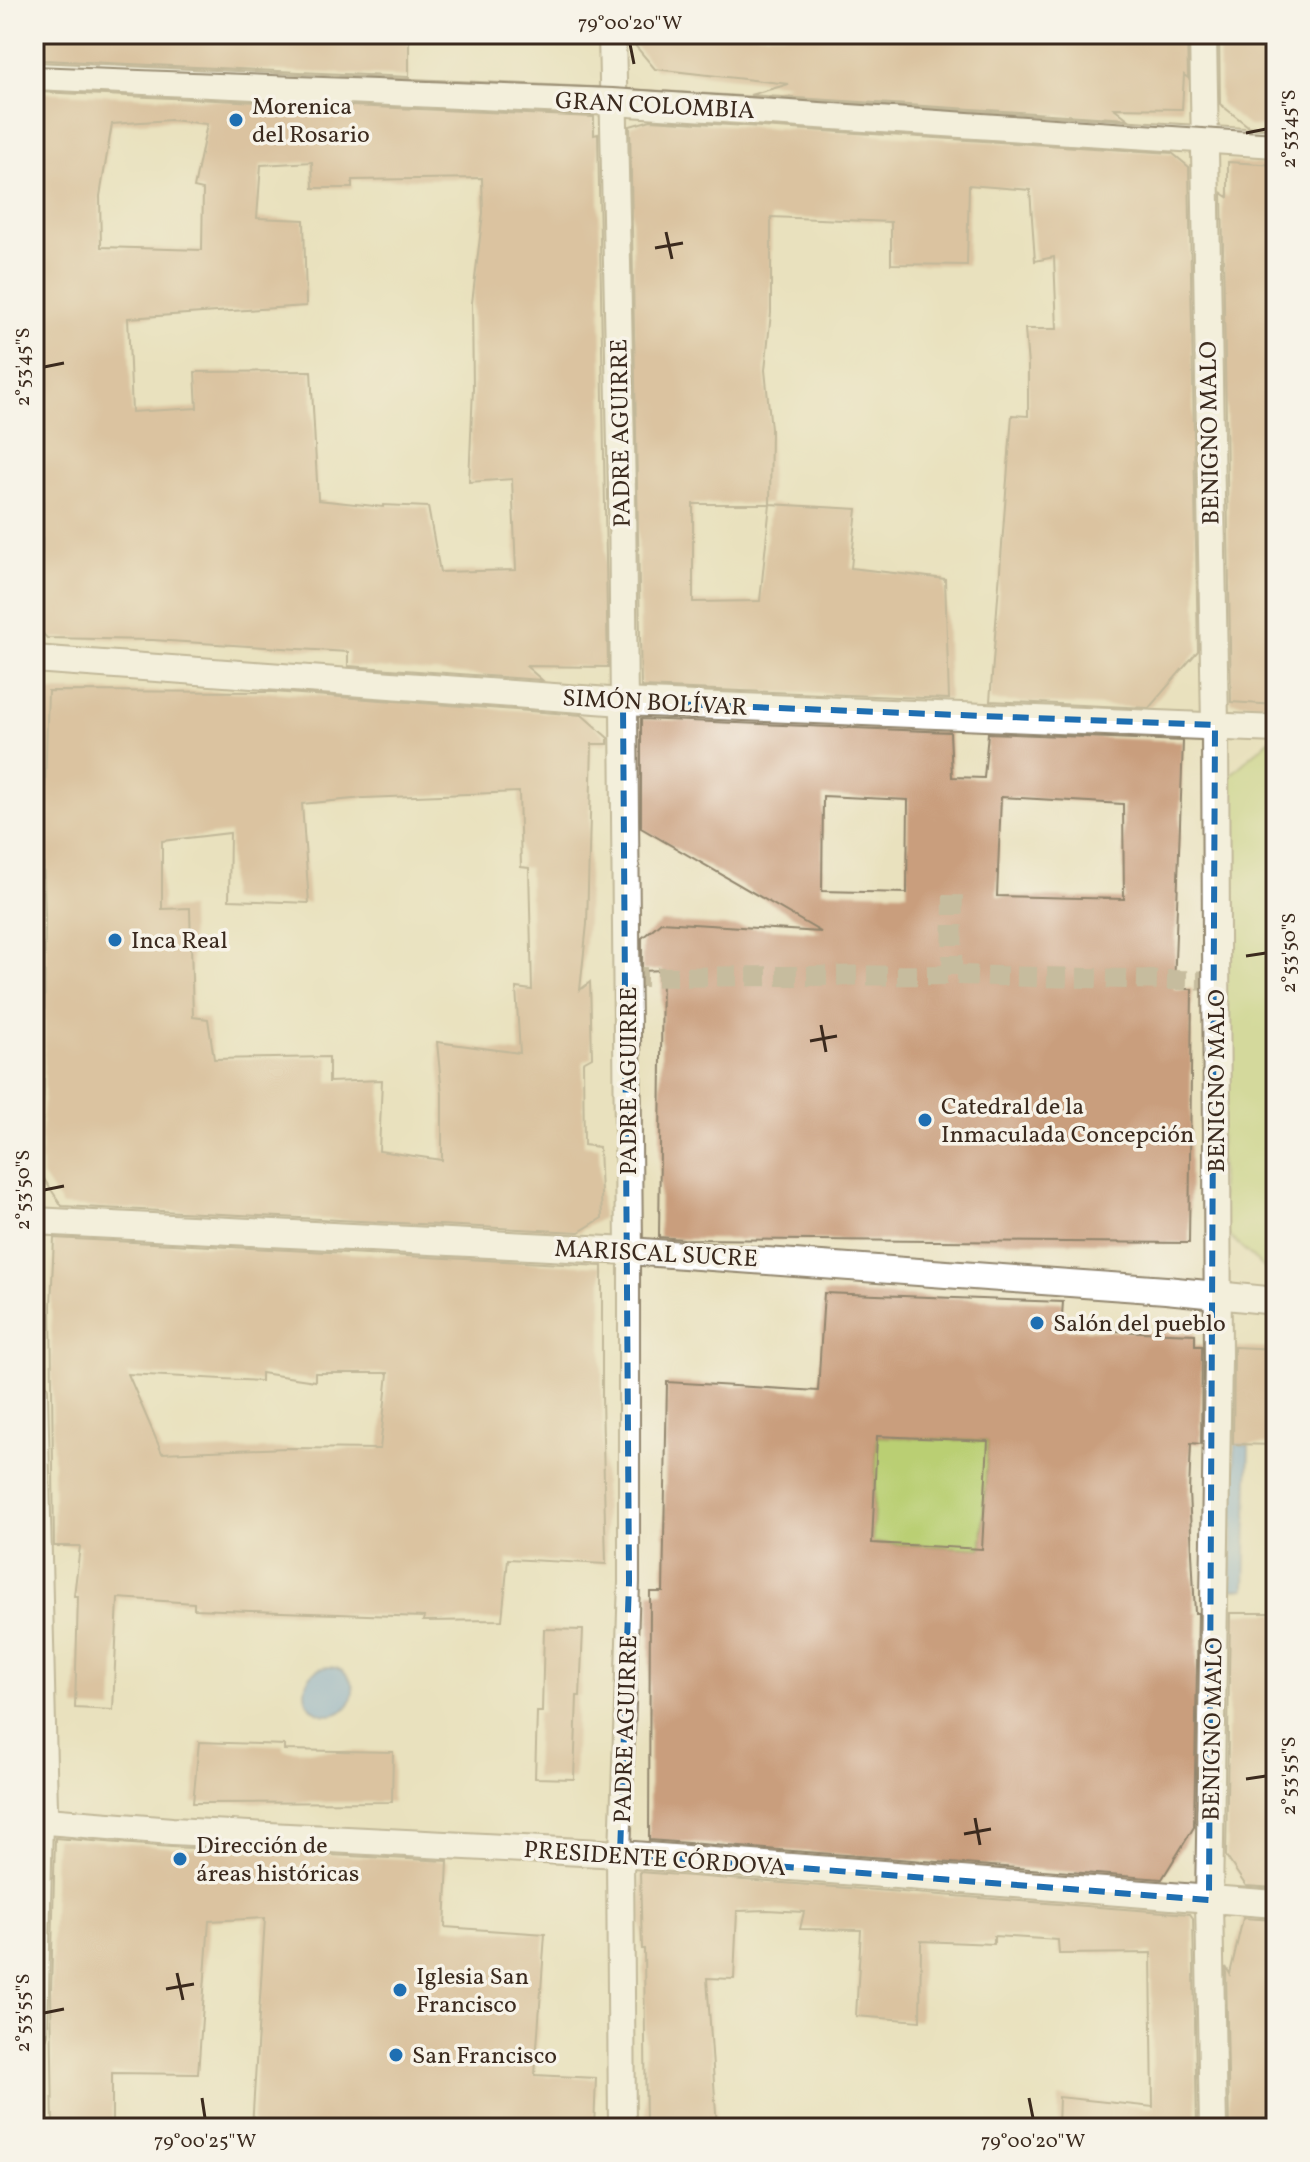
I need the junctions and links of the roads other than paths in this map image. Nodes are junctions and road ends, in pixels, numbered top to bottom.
1 (612, 34) edge
2 (1203, 34) edge
3 (34, 76) edge
4 (613, 102) junction
5 (1203, 138) junction
6 (1276, 144) edge
7 (34, 659) edge
8 (623, 702) junction
9 (1215, 725) junction
10 (1276, 729) edge
11 (34, 1221) edge
12 (629, 1251) junction
13 (1216, 1296) junction
14 (1276, 1301) edge
15 (34, 1391) edge
16 (36, 1820) edge
17 (620, 1854) junction
18 (1209, 1900) junction
19 (1276, 1904) edge
20 (34, 2032) edge
21 (622, 2128) edge
22 (1213, 2128) edge

1 - 4 street, PADRE AGUIRRE
2 - 5 street, BENIGNO MALO
3 - 4 street, GRAN COLOMBIA
4 - 5 street, GRAN COLOMBIA
4 - 8 street, PADRE AGUIRRE
5 - 6 street, GRAN COLOMBIA
5 - 9 street, BENIGNO MALO
7 - 8 street, SIMÓN BOLÍVAR
8 - 9 street, SIMÓN BOLÍVAR
8 - 12 street, PADRE AGUIRRE
9 - 10 street, SIMÓN BOLÍVAR
9 - 13 street, BENIGNO MALO
11 - 12 street, MARISCAL SUCRE
12 - 13 street, MARISCAL SUCRE
12 - 17 street, PADRE AGUIRRE
13 - 14 street, MARISCAL SUCRE
13 - 18 street, BENIGNO MALO
15 - 16 street
16 - 17 street, PRESIDENTE CÓRDOVA
16 - 20 street
17 - 18 street, PRESIDENTE CÓRDOVA
17 - 21 street, PADRE AGUIRRE
18 - 19 street, PRESIDENTE CÓRDOVA
18 - 22 street, BENIGNO MALO

